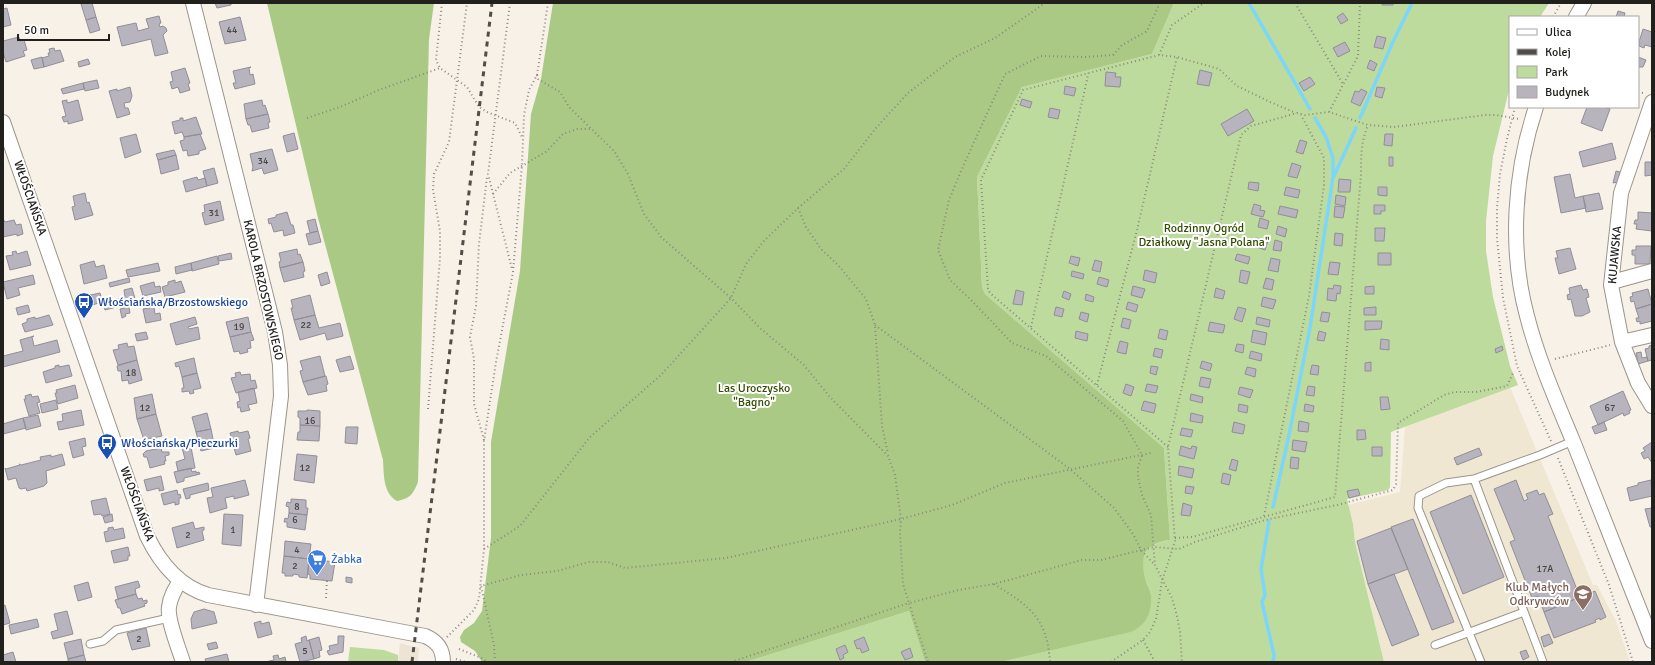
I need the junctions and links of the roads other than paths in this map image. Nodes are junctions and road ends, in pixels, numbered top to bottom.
1 (193, 3) edge
2 (1584, 3) edge
3 (1577, 16) edge
4 (1652, 102) edge
5 (1536, 108) edge
6 (3, 122) edge
7 (1652, 271) edge
8 (1612, 282) junction
9 (1652, 334) edge
10 (1622, 342) junction
11 (1652, 406) edge
12 (1573, 441) junction
13 (1474, 479) junction
14 (180, 581) junction
15 (256, 605) junction
16 (1524, 612) junction
17 (170, 618) junction
18 (1469, 633) junction
19 (1652, 641) edge
20 (90, 644) dead end
21 (1435, 645) dead end
22 (183, 662) edge
23 (443, 662) edge
24 (1481, 662) edge
25 (1543, 662) edge

1 - 15 street, KAROLA BRZOSTOWSKIEGO
2 - 3 street
4 - 8 street, KUJAWSKA
5 - 12 street
6 - 14 street, WŁOŚCIAŃSKA
7 - 8 street
8 - 10 street, KUJAWSKA
9 - 10 street
10 - 11 street, KUJAWSKA
12 - 13 lane
12 - 19 street
13 - 16 lane
13 - 18 lane
14 - 15 street, WŁOŚCIAŃSKA
14 - 17 street
15 - 23 street, WŁOŚCIAŃSKA
16 - 18 lane
16 - 25 lane
17 - 20 lane
17 - 22 street
18 - 21 lane
18 - 24 lane

